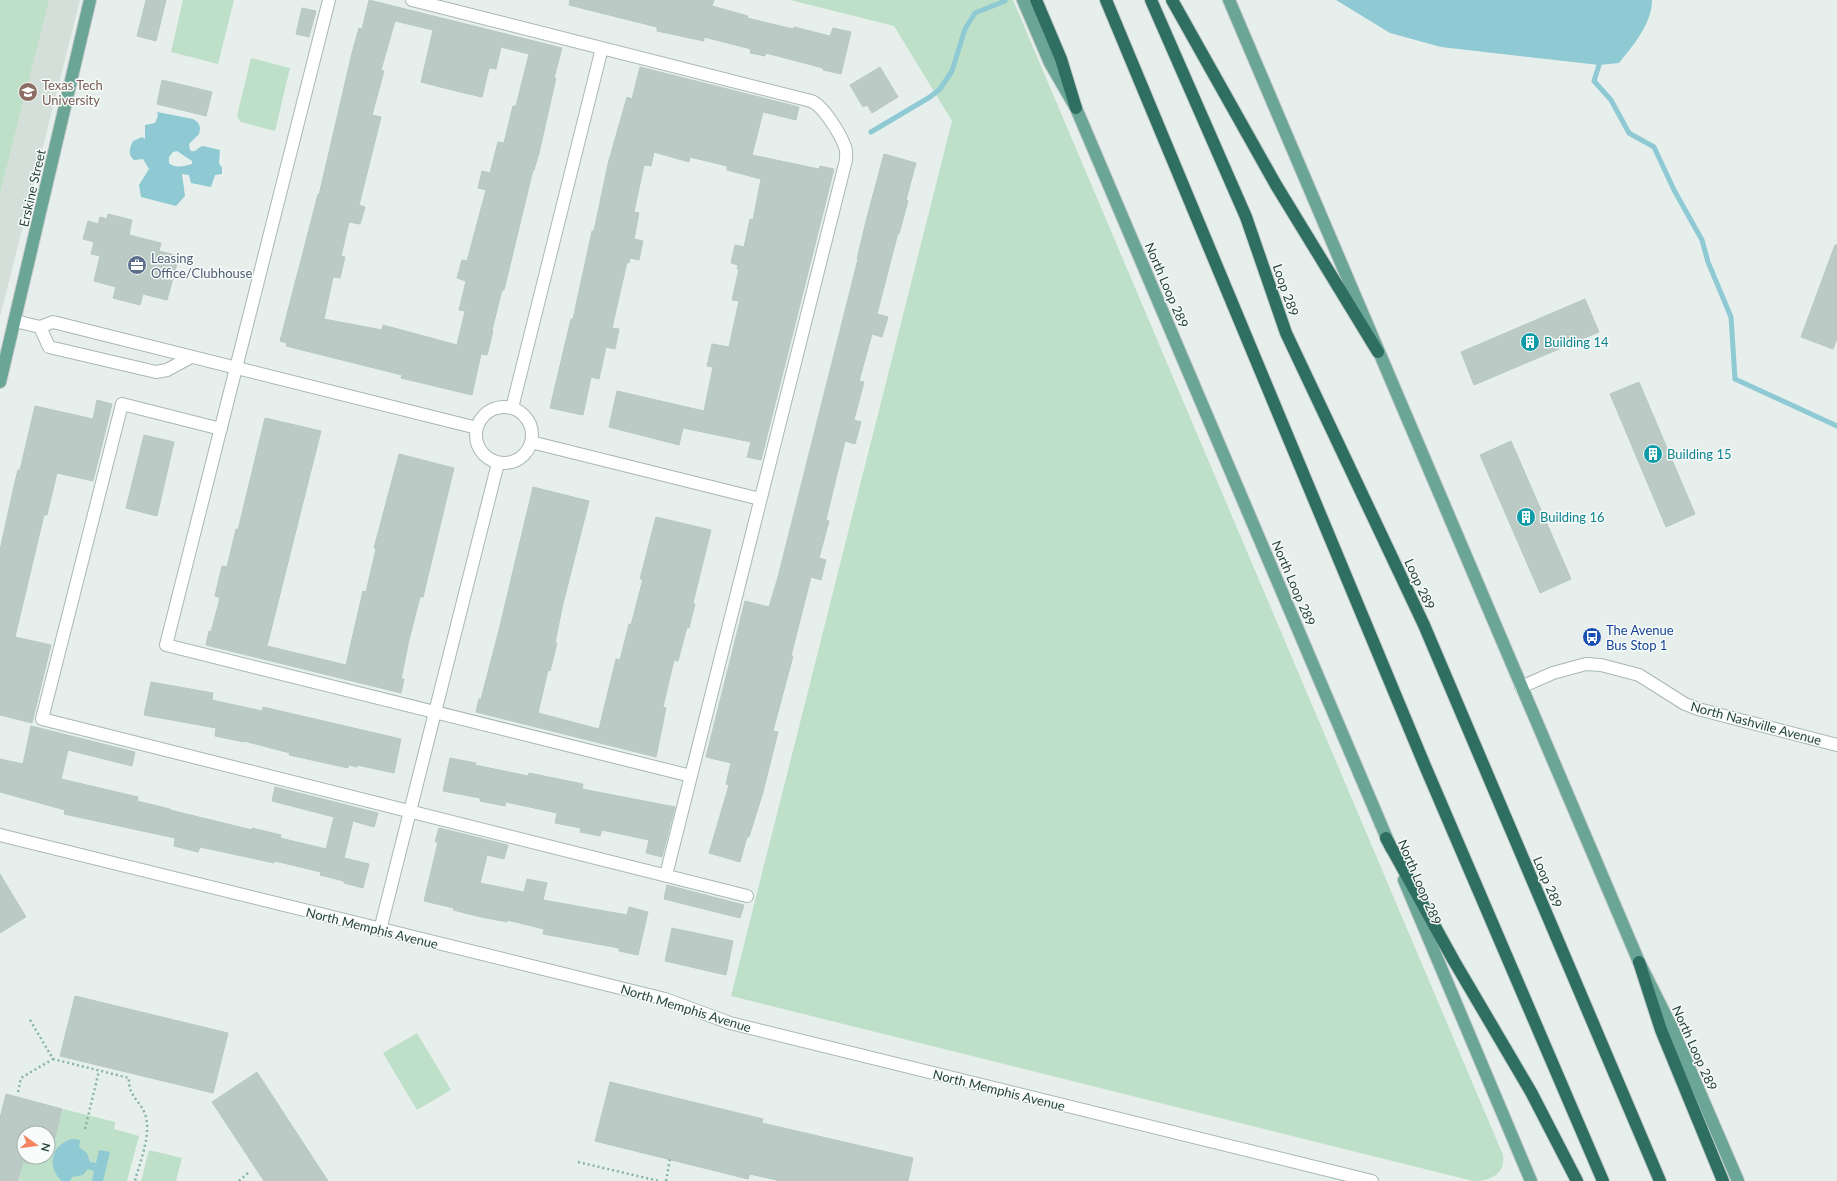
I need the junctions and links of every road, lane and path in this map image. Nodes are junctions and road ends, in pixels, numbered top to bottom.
1 (90, 0) edge
2 (328, 0) edge
3 (412, 0) edge
4 (1023, 0) edge
5 (1036, 0) edge
6 (1106, 0) edge
7 (1151, 0) edge
8 (1172, 0) edge
9 (1229, 0) edge
10 (602, 48) junction
11 (1076, 108) junction
12 (15, 321) junction
13 (40, 327) junction
14 (1378, 352) junction
15 (191, 357) junction
16 (236, 368) junction
17 (0, 382) edge
18 (512, 408) junction
19 (477, 428) junction
20 (221, 429) junction
21 (532, 442) junction
22 (498, 463) junction
23 (760, 499) junction
24 (1521, 687) junction
25 (435, 712) junction
26 (1837, 745) edge
27 (691, 776) junction
28 (410, 811) junction
29 (0, 835) edge
30 (1386, 838) junction
31 (666, 875) junction
32 (747, 896) dead end
33 (380, 930) junction
34 (1638, 962) junction
35 (30, 1020) dead end
36 (53, 1059) junction
37 (99, 1071) junction
38 (18, 1092) dead end
39 (85, 1129) dead end
40 (670, 1160) dead end
41 (578, 1162) dead end
42 (248, 1173) dead end
43 (135, 1181) edge
44 (239, 1181) edge
45 (659, 1181) edge
46 (666, 1181) edge
47 (1372, 1181) edge
48 (1531, 1181) edge
49 (1577, 1181) edge
50 (1603, 1181) edge
51 (1660, 1181) edge
52 (1723, 1181) edge
53 (1738, 1181) edge

1 - 12 main road, Erskine Street
2 - 16 street
3 - 10 street
4 - 11 main road, North Loop 289
5 - 11 highway
6 - 50 highway
7 - 51 highway, Loop 289
8 - 14 highway
9 - 14 main road, North Loop 289
10 - 18 street
10 - 23 street
11 - 30 main road, North Loop 289
12 - 13 street
12 - 17 main road, Erskine Street
13 - 15 street
13 - 15 street
14 - 24 main road, North Loop 289
15 - 16 street
16 - 19 street
16 - 20 street
18 - 19 street
18 - 21 street
19 - 22 street
20 - 25 street
20 - 28 street
21 - 22 street
21 - 23 street
22 - 25 street
23 - 27 street
24 - 26 street, North Nashville Avenue
24 - 34 main road, North Loop 289
25 - 27 street
25 - 28 street
27 - 31 street
28 - 31 street
28 - 33 street
29 - 33 street, North Memphis Avenue
30 - 48 main road, North Loop 289
30 - 49 highway
31 - 32 street
33 - 47 street, North Memphis Avenue
34 - 52 highway
34 - 53 main road, North Loop 289
35 - 36 path
36 - 37 path
36 - 38 path
37 - 39 path
37 - 43 path
40 - 46 path
41 - 45 path
42 - 44 path

